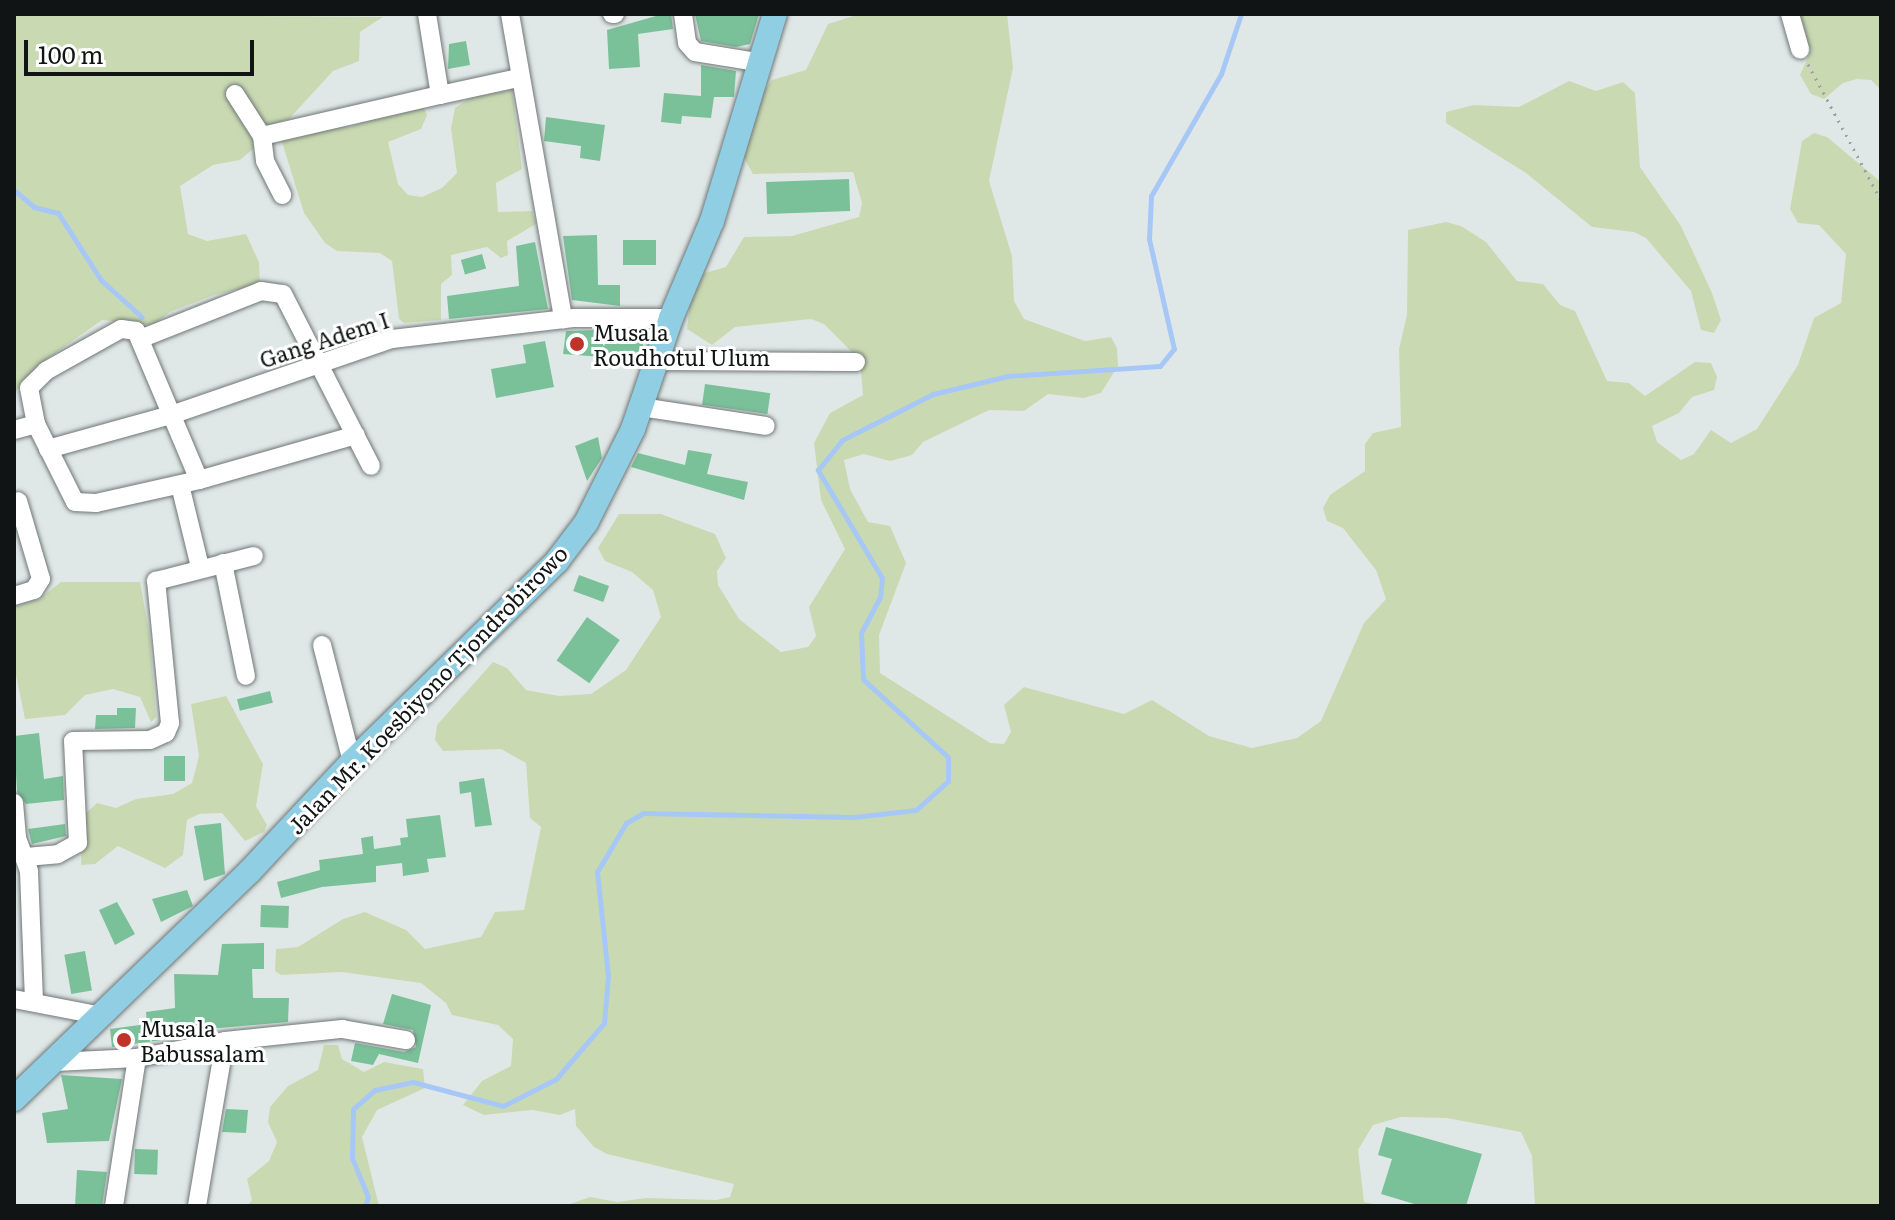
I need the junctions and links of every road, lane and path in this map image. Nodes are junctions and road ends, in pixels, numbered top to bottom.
1 (427, 14) edge
2 (510, 14) edge
3 (683, 14) edge
4 (775, 14) edge
5 (1790, 14) edge
6 (1800, 50) joint
7 (762, 63) junction
8 (518, 78) junction
9 (235, 94) dead end
10 (440, 95) junction
11 (262, 136) junction
12 (282, 195) dead end
13 (1881, 200) edge
14 (671, 318) junction
15 (563, 319) junction
16 (140, 339) junction
17 (656, 361) junction
18 (856, 362) dead end
19 (321, 363) junction
20 (641, 407) junction
21 (174, 414) junction
22 (36, 424) junction
23 (766, 426) dead end
24 (14, 430) edge
25 (356, 435) junction
26 (48, 449) junction
27 (371, 466) dead end
28 (190, 482) junction
29 (18, 501) dead end
30 (254, 556) dead end
31 (223, 563) junction
32 (200, 567) junction
33 (14, 596) edge
34 (322, 645) dead end
35 (246, 676) dead end
36 (352, 762) junction
37 (14, 803) edge
38 (26, 857) junction
39 (14, 999) edge
40 (34, 1001) junction
41 (102, 1016) junction
42 (406, 1040) dead end
43 (225, 1041) junction
44 (137, 1058) junction
45 (55, 1062) junction
46 (14, 1099) edge
47 (114, 1206) edge
48 (197, 1206) edge

1 - 10 street
2 - 8 street
3 - 7 street
4 - 7 main road, Jalan Mr. Koesbiyono Tjondrobirowo
5 - 6 street
6 - 13 path
7 - 14 main road, Jalan Mr. Koesbiyono Tjondrobirowo
8 - 10 street
8 - 15 street
9 - 11 street
10 - 11 street
11 - 12 street
14 - 15 street, Gang Adem I
14 - 17 main road, Jalan Mr. Koesbiyono Tjondrobirowo
15 - 19 street, Gang Adem I
16 - 19 street
16 - 21 street
16 - 22 street
17 - 18 street
17 - 20 main road, Jalan Mr. Koesbiyono Tjondrobirowo
19 - 21 street, Gang Adem I
19 - 25 street
20 - 23 street
20 - 36 main road, Jalan Mr. Koesbiyono Tjondrobirowo
21 - 26 street, Gang Adem I
21 - 28 street
22 - 24 street
22 - 26 street
25 - 27 street
25 - 28 street
26 - 28 street
28 - 32 street
29 - 33 street
30 - 31 street
31 - 32 street
31 - 35 street
32 - 38 street
34 - 36 street
36 - 41 main road, Jalan Mr. Koesbiyono Tjondrobirowo
37 - 38 street
38 - 40 street
39 - 40 street
40 - 41 street
41 - 45 main road, Jalan Mr. Koesbiyono Tjondrobirowo
42 - 43 street
43 - 44 street
43 - 48 street
44 - 45 street
44 - 47 street
45 - 46 main road, Jalan Mr. Koesbiyono Tjondrobirowo

